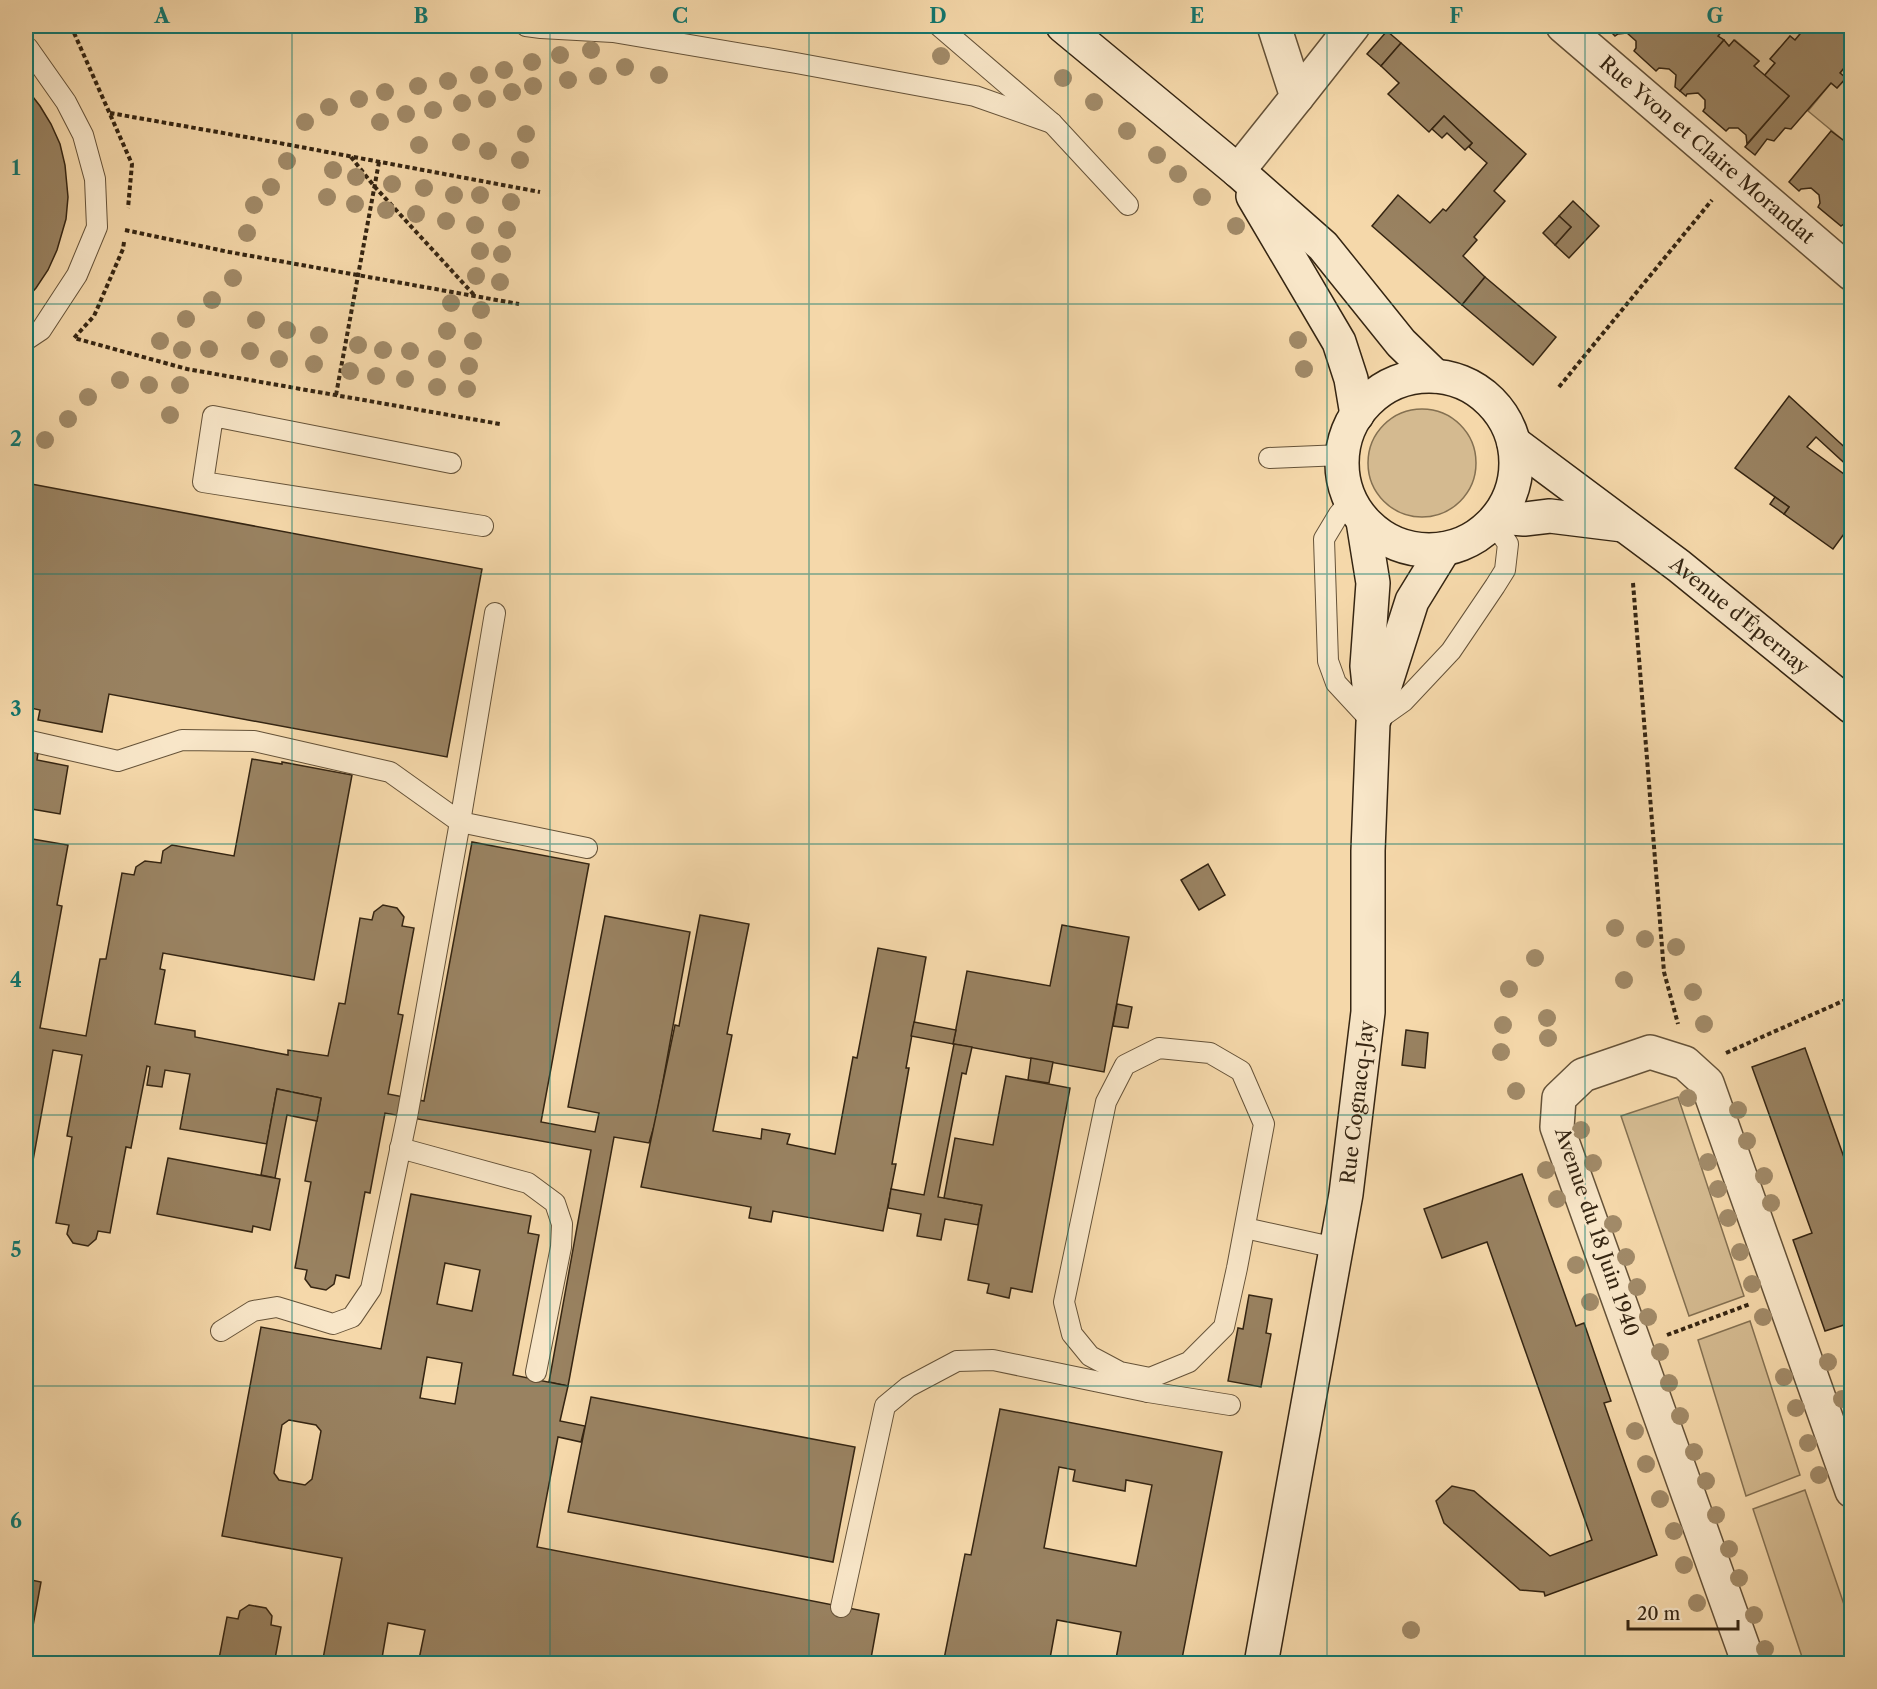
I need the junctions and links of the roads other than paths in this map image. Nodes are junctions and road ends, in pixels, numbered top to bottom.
1 (526, 26) edge
2 (939, 26) edge
3 (1063, 26) edge
4 (1274, 26) edge
5 (1353, 26) edge
6 (1563, 26) edge
7 (26, 46) edge
8 (1297, 97) junction
9 (1052, 123) junction
10 (1238, 171) junction
11 (1128, 205) dead end
12 (1851, 274) edge
13 (26, 340) edge
14 (1435, 376) junction
15 (1357, 415) junction
16 (1514, 442) junction
17 (1342, 455) junction
18 (1269, 458) dead end
19 (451, 463) dead end
20 (1356, 511) junction
21 (1495, 520) junction
22 (1624, 525) junction
23 (483, 526) dead end
24 (1444, 549) junction
25 (495, 613) dead end
26 (1851, 707) edge
27 (1373, 723) junction
28 (26, 740) edge
29 (460, 822) junction
30 (587, 848) dead end
31 (400, 1148) junction
32 (1245, 1228) junction
33 (1336, 1248) junction
34 (221, 1331) dead end
35 (536, 1372) dead end
36 (1149, 1385) junction
37 (1230, 1405) dead end
38 (1851, 1491) edge
39 (841, 1607) dead end
40 (1261, 1664) edge
41 (1749, 1664) edge

1 - 9 lane
2 - 9 lane
3 - 10 street
4 - 8 street
5 - 8 street
6 - 12 street, Rue Yvon et Claire Morandat
7 - 13 lane
8 - 10 street
9 - 11 lane
10 - 14 street
10 - 15 street
14 - 15 street
14 - 16 street
15 - 17 street
16 - 21 street
16 - 22 street, Avenue d'Épernay
17 - 18 lane
17 - 20 street
19 - 23 lane
20 - 24 street
20 - 27 street
20 - 27 lane
21 - 22 street
21 - 24 street
21 - 27 lane
22 - 26 street, Avenue d'Épernay
24 - 27 street, Rue Cognacq-Jay
25 - 29 lane
27 - 33 street, Rue Cognacq-Jay
28 - 29 lane
29 - 30 lane
29 - 31 lane
31 - 34 lane
31 - 35 lane
32 - 33 lane
32 - 36 lane
32 - 36 lane
33 - 40 street, Rue Cognacq-Jay
36 - 37 lane
36 - 39 lane
38 - 41 street, Avenue du 18 Juin 1940

